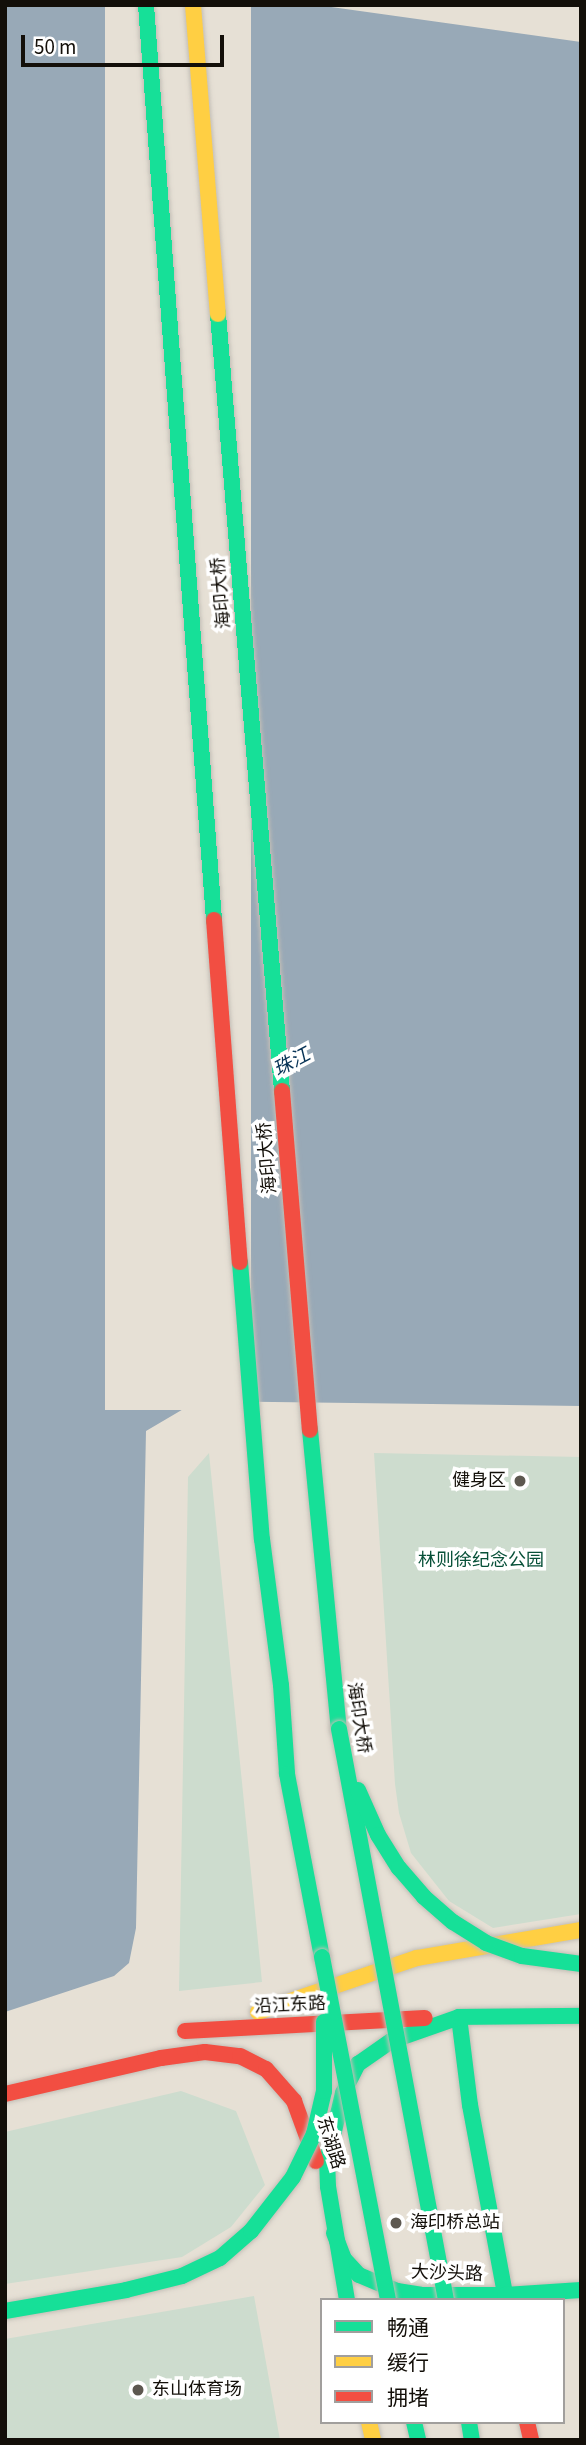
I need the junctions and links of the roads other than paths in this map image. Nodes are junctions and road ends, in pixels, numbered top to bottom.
1 (146, 5) edge
2 (193, 5) edge
3 (339, 1729) junction
4 (581, 1930) edge
5 (321, 1957) junction
6 (581, 1964) edge
7 (581, 2016) edge
8 (459, 2017) junction
9 (5, 2094) edge
10 (335, 2239) junction
11 (581, 2290) edge
12 (505, 2297) edge
13 (346, 2298) edge
14 (388, 2298) edge
15 (446, 2298) edge
16 (5, 2311) edge

1 - 5 main road, 海印大桥
2 - 3 main road, 海印大桥
3 - 6 main road, bridge
3 - 15 main road, 海印大桥, bridge
4 - 8 main road, 沿江东路
5 - 14 main road, 海印大桥, bridge
5 - 16 main road, bridge
7 - 8 main road, 沿江东路
8 - 10 main road
8 - 12 main road
9 - 10 main road, 东湖路
10 - 12 main road, 大沙头路
10 - 13 main road
11 - 12 main road, 大沙头路

